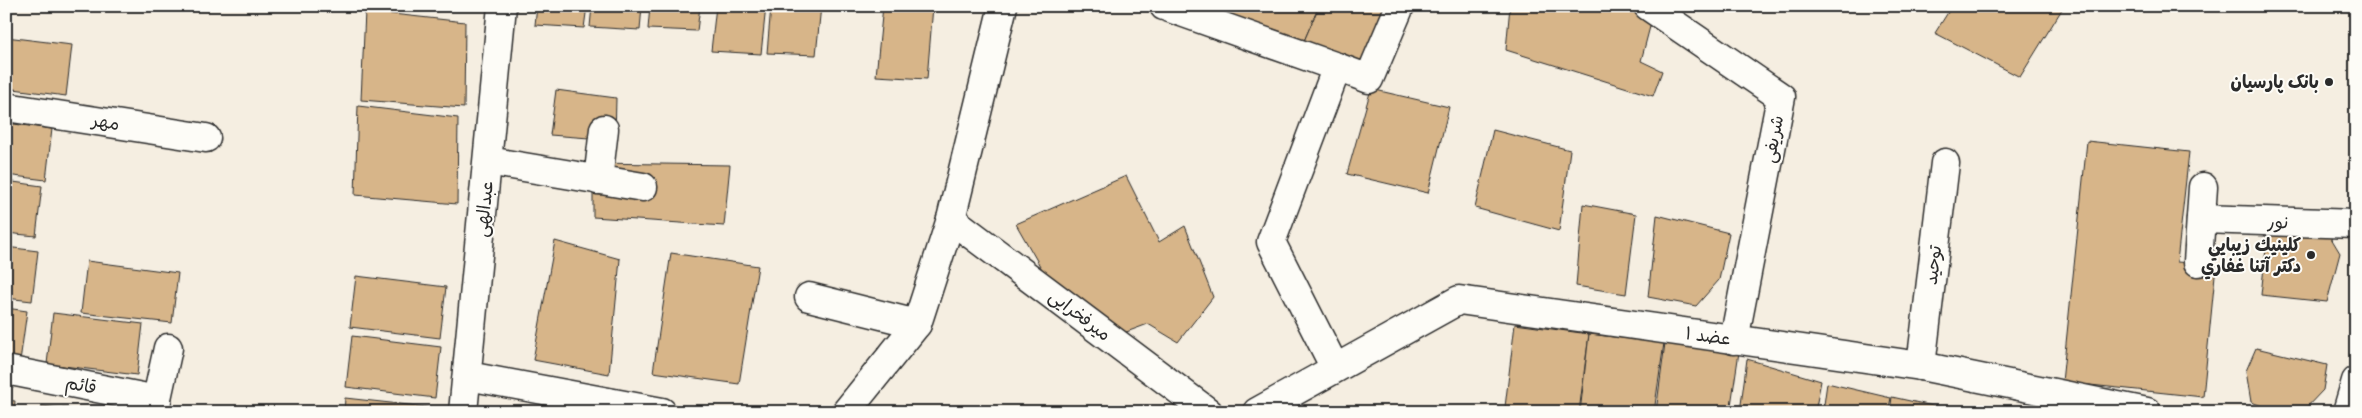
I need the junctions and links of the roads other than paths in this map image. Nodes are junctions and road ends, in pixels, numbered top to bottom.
1 (502, 6) edge
2 (1003, 6) edge
3 (1164, 6) edge
4 (1400, 6) edge
5 (1648, 6) edge
6 (1337, 67) junction
7 (6, 107) edge
8 (604, 129) dead end
9 (206, 138) dead end
10 (488, 162) junction
11 (1945, 163) dead end
12 (598, 180) junction
13 (642, 187) dead end
14 (2203, 187) dead end
15 (951, 219) junction
16 (2201, 219) junction
17 (2356, 224) edge
18 (2198, 262) dead end
19 (809, 297) dead end
20 (917, 324) junction
21 (1734, 340) junction
22 (168, 348) dead end
23 (1921, 366) junction
24 (1335, 368) junction
25 (6, 370) edge
26 (468, 376) junction
27 (2356, 380) edge
28 (1298, 402) edge
29 (155, 406) edge
30 (464, 412) edge
31 (662, 412) edge
32 (846, 412) edge
33 (1208, 412) edge
34 (1257, 412) edge
35 (2147, 412) edge
36 (2347, 412) edge

1 - 10 street, عبدالهی
2 - 15 street
3 - 6 street
4 - 6 street
5 - 21 street, شریفی
6 - 24 street
7 - 9 street, مهر
8 - 12 street
10 - 12 street
10 - 26 street, عبدالهی
11 - 23 street, توحید
12 - 13 street
14 - 16 street
15 - 20 street
15 - 33 street, میرفخرایی
16 - 17 street, نور
16 - 18 street
19 - 20 street
20 - 32 street
21 - 23 street, عضد ۱
21 - 24 street, عضد ۱
22 - 29 street
23 - 35 street, عضد ۱
24 - 28 street, عضد ۱
25 - 29 street, قائم
26 - 30 street, عبدالهی
26 - 31 street
27 - 36 street
28 - 34 street, عضد ۱

